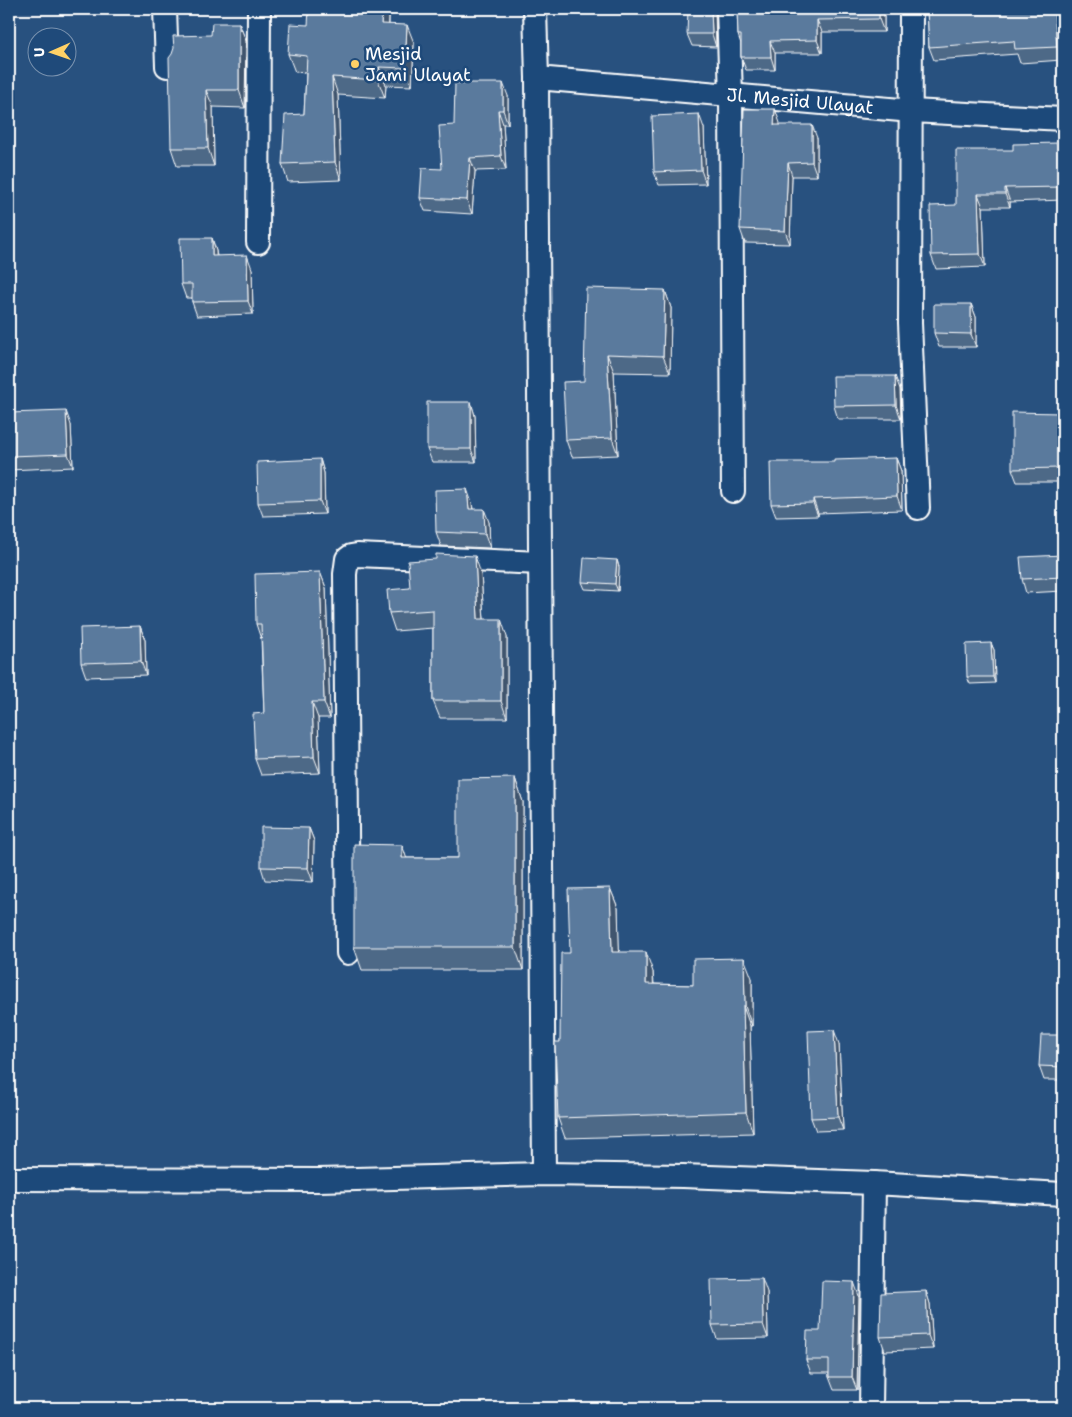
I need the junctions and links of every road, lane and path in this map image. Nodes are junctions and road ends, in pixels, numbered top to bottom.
1 (165, 9) edge
2 (259, 9) edge
3 (535, 9) edge
4 (728, 9) edge
5 (911, 9) edge
6 (167, 66) edge
7 (537, 78) junction
8 (731, 95) junction
9 (912, 111) junction
10 (1063, 119) edge
11 (258, 242) dead end
12 (733, 491) dead end
13 (918, 508) dead end
14 (540, 563) junction
15 (348, 952) dead end
16 (544, 1174) junction
17 (9, 1179) edge
18 (874, 1182) junction
19 (1063, 1194) edge
20 (870, 1408) edge

1 - 6 street
2 - 11 street
3 - 7 street
4 - 8 street
5 - 9 street
7 - 8 street, Jl. Mesjid Ulayat
7 - 14 street
8 - 9 street, Jl. Mesjid Ulayat
8 - 12 street
9 - 10 street, Jl. Mesjid Ulayat
9 - 13 street
14 - 15 street
14 - 16 street
16 - 17 street
16 - 18 street
18 - 19 street
18 - 20 street

